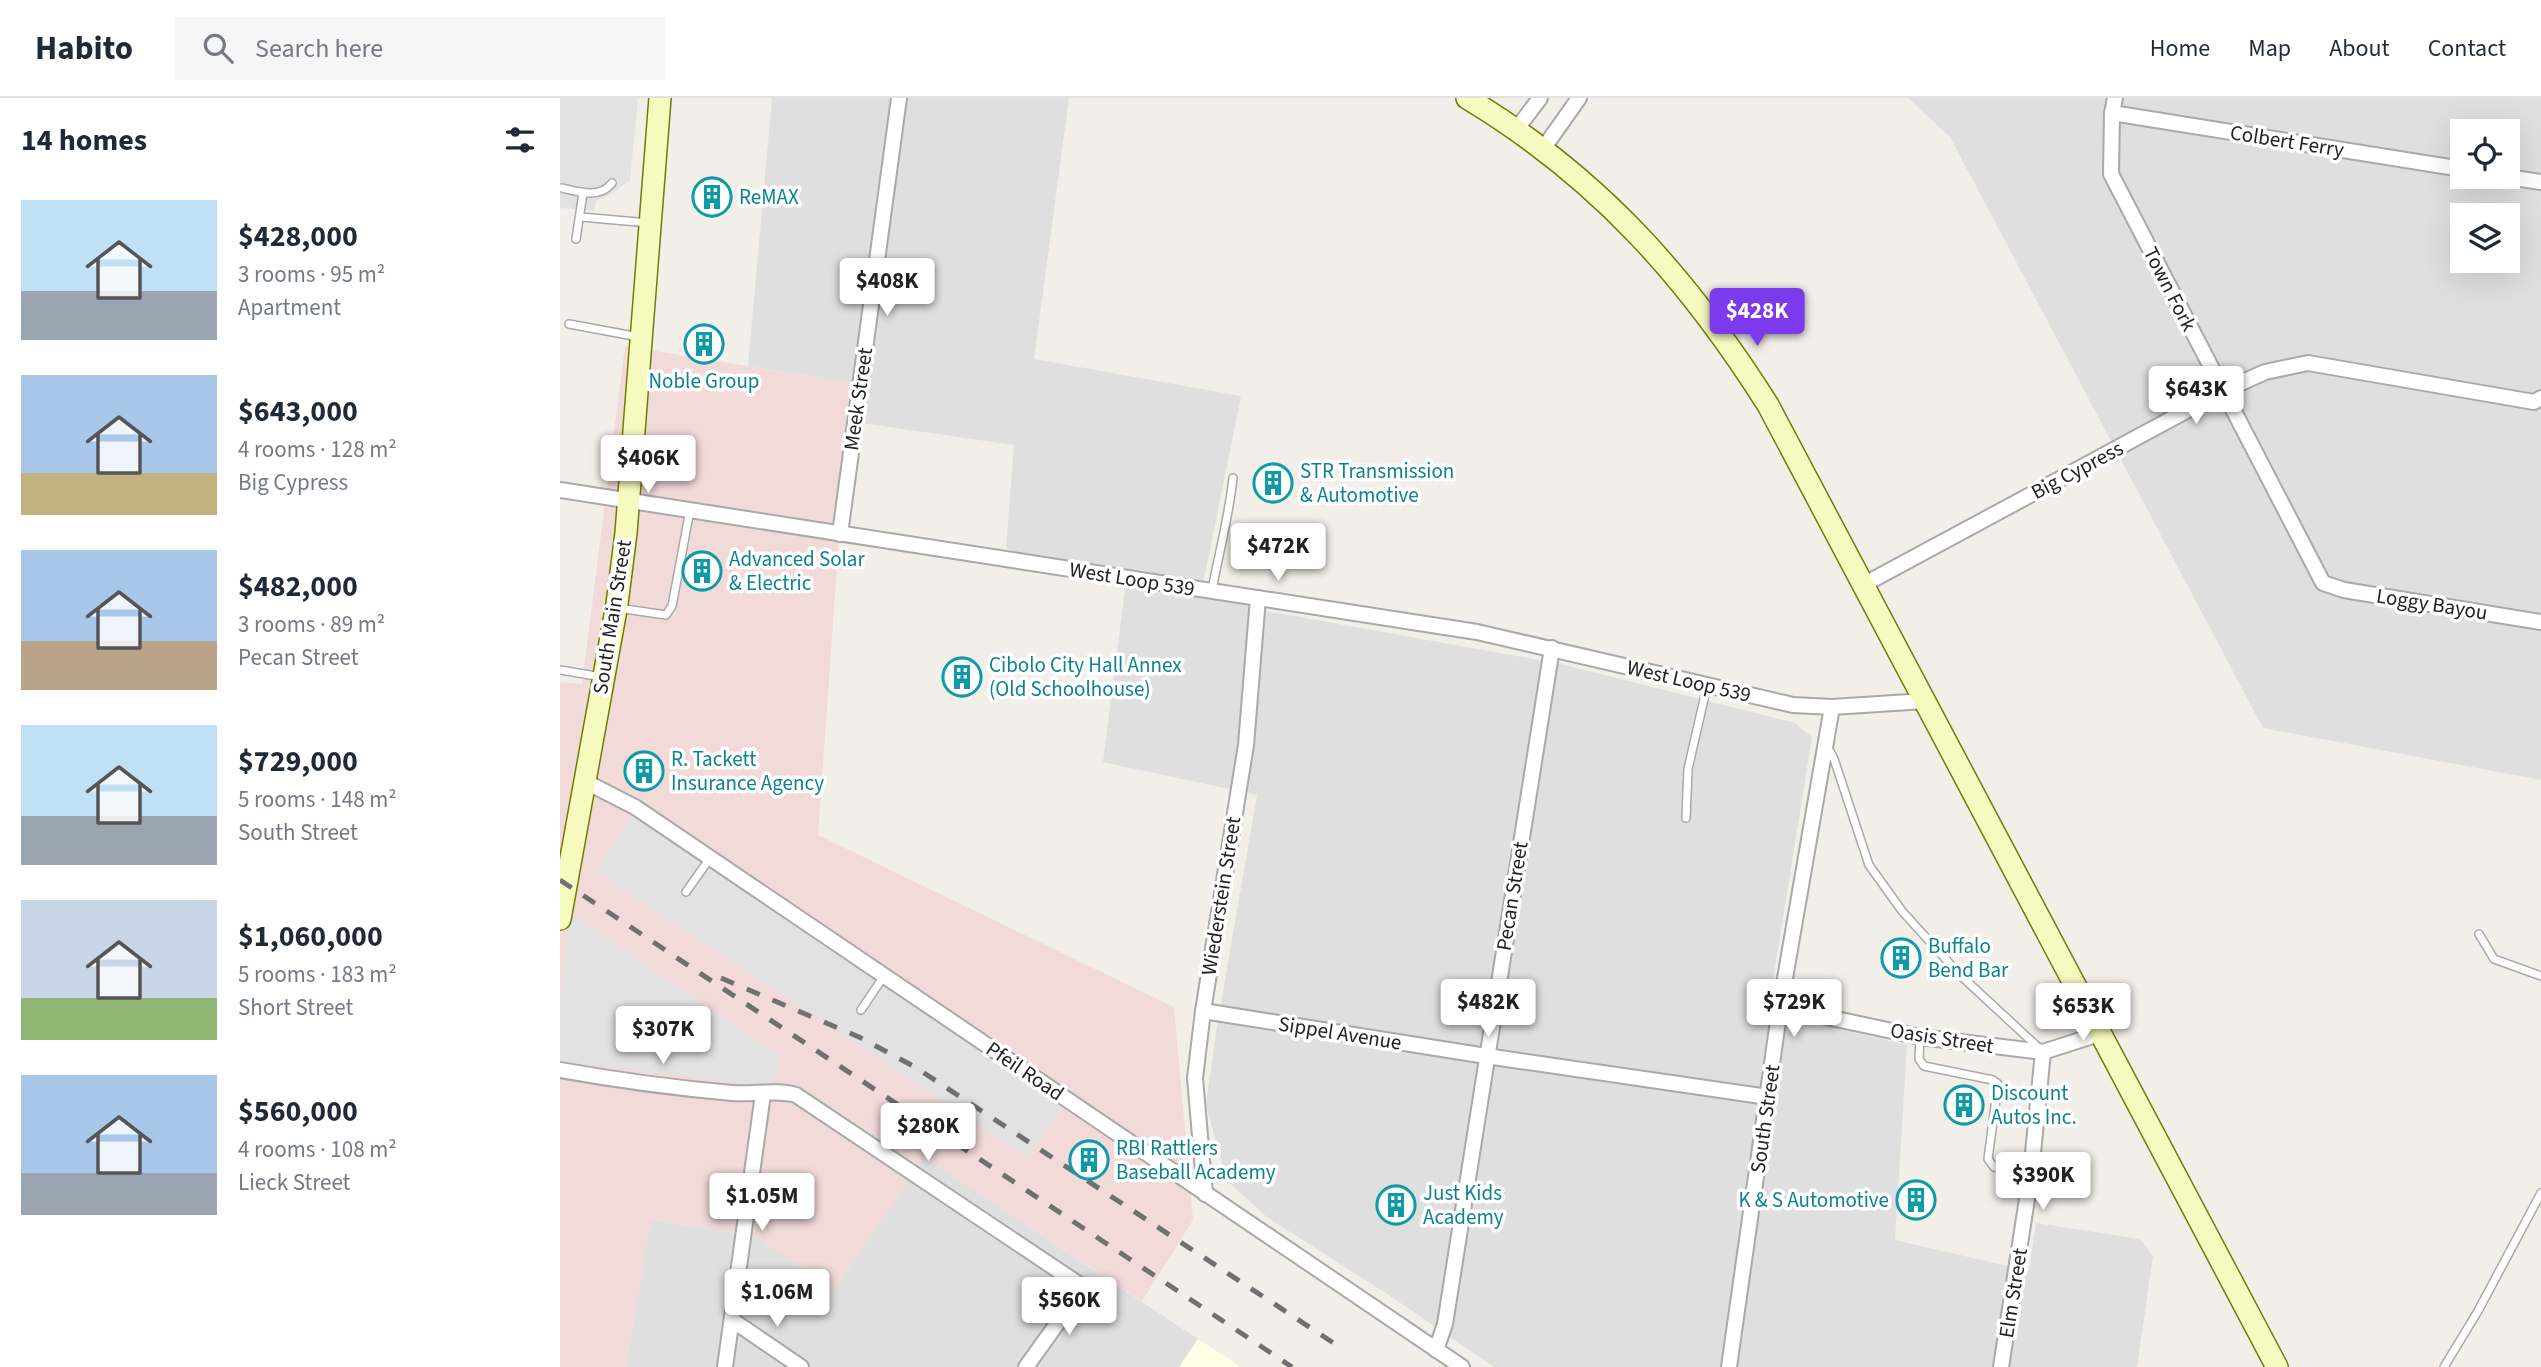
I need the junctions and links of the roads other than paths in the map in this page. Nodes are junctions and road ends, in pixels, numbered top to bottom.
1 (660, 98) edge
2 (899, 98) edge
3 (1467, 98) edge
4 (1540, 98) edge
5 (1579, 98) edge
6 (2115, 98) edge
7 (2112, 113) junction
8 (1516, 130) junction
9 (1543, 149) junction
10 (2450, 167) edge
11 (2520, 179) edge
12 (612, 183) dead end
13 (2541, 183) edge
14 (562, 188) edge
15 (583, 193) junction
16 (581, 216) junction
17 (649, 223) junction
18 (576, 239) dead end
19 (569, 324) dead end
20 (640, 337) junction
21 (2223, 391) junction
22 (2541, 398) edge
23 (1233, 478) dead end
24 (560, 490) edge
25 (627, 501) junction
26 (690, 510) junction
27 (840, 534) junction
28 (2323, 583) joint
29 (1863, 585) junction
30 (1212, 591) junction
31 (1258, 598) junction
32 (616, 608) junction
33 (2541, 622) edge
34 (1552, 648) junction
35 (560, 670) edge
36 (603, 677) junction
37 (1707, 685) junction
38 (1925, 701) junction
39 (1832, 707) junction
40 (1825, 743) junction
41 (584, 781) junction
42 (1686, 818) dead end
43 (710, 858) junction
44 (686, 892) dead end
45 (560, 919) edge
46 (2479, 934) dead end
47 (884, 976) junction
48 (2541, 976) edge
49 (1780, 1007) junction
50 (861, 1010) dead end
51 (1203, 1012) junction
52 (2102, 1034) junction
53 (1920, 1037) junction
54 (2043, 1052) junction
55 (1486, 1056) junction
56 (560, 1070) edge
57 (763, 1094) junction
58 (1768, 1097) junction
59 (2031, 1173) junction
60 (1205, 1194) junction
61 (2541, 1194) edge
62 (732, 1320) junction
63 (1436, 1350) junction
64 (725, 1367) edge
65 (801, 1367) edge
66 (1026, 1367) edge
67 (1462, 1367) edge
68 (1729, 1367) edge
69 (2001, 1367) edge
70 (2277, 1367) edge
71 (2444, 1367) edge

1 - 17 main road, South Main Street
2 - 27 street, Meek Street
3 - 8 main road
4 - 8 street
5 - 9 street
6 - 7 street, Town Fork
7 - 10 street, Colbert Ferry
7 - 21 street, Town Fork
8 - 9 main road
9 - 29 main road
11 - 13 street
12 - 15 lane
14 - 15 lane
15 - 16 lane
16 - 17 lane
16 - 18 lane
17 - 20 main road, South Main Street
19 - 20 lane
20 - 25 main road, South Main Street
21 - 22 street, Big Cypress
21 - 28 street, Town Fork
21 - 29 street, Big Cypress
23 - 30 lane
24 - 25 street, West Loop 539
25 - 26 street, West Loop 539
25 - 32 main road, South Main Street
26 - 27 street, West Loop 539
26 - 32 lane
27 - 30 street, West Loop 539
28 - 33 street, Loggy Bayou
29 - 38 main road
30 - 31 street, West Loop 539
31 - 34 street, West Loop 539
31 - 51 street, Wiederstein Street
32 - 36 main road, South Main Street
34 - 37 street, West Loop 539
34 - 55 street, Pecan Street
35 - 36 lane
36 - 41 main road, South Main Street
37 - 39 street, West Loop 539
37 - 42 lane
38 - 39 street, West Loop 539
38 - 52 main road
39 - 40 street, South Street
40 - 49 street, South Street
40 - 54 lane
41 - 43 street, Pfeil Road
41 - 45 main road, South Main Street
43 - 44 lane
43 - 47 street, Pfeil Road
46 - 48 lane
47 - 50 lane
47 - 60 street, Pfeil Road
49 - 53 street, Oasis Street
49 - 58 street, South Street
51 - 55 street, Sippel Avenue
51 - 60 street, Wiederstein Street
52 - 54 street, Oasis Street
52 - 70 main road
53 - 54 street, Oasis Street
53 - 59 lane
54 - 59 street, Elm Street
55 - 58 street, Sippel Avenue
55 - 63 street, Pecan Street
56 - 57 street
57 - 62 street
57 - 66 street
58 - 68 street, South Street
59 - 69 street, Elm Street
60 - 63 street, Pfeil Road
61 - 71 lane
62 - 64 street
62 - 65 street
63 - 67 street, Pfeil Road

